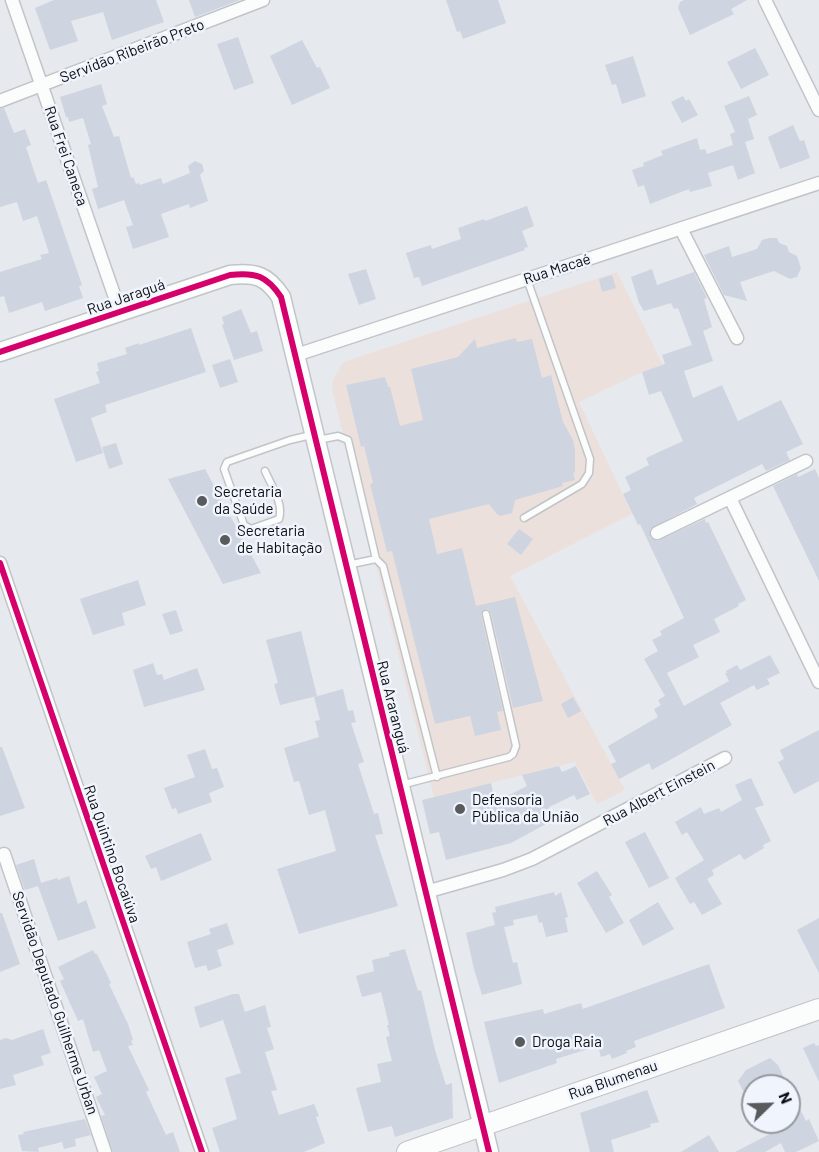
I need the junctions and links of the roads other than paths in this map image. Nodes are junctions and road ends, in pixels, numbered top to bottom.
1 (12, 0) edge
2 (263, 0) edge
3 (765, 0) edge
4 (41, 85) junction
5 (0, 101) edge
6 (819, 110) edge
7 (819, 183) edge
8 (681, 229) junction
9 (260, 276) joint
10 (527, 279) junction
11 (120, 312) junction
12 (737, 338) dead end
13 (0, 352) edge
14 (296, 356) junction
15 (315, 437) junction
16 (806, 461) dead end
17 (265, 471) dead end
18 (730, 498) junction
19 (524, 518) dead end
20 (657, 533) dead end
21 (376, 559) junction
22 (0, 563) edge
23 (346, 566) junction
24 (486, 614) dead end
25 (819, 682) edge
26 (725, 758) dead end
27 (437, 777) junction
28 (400, 785) junction
29 (4, 854) dead end
30 (426, 892) junction
31 (819, 1009) edge
32 (483, 1126) junction
33 (105, 1152) edge
34 (202, 1152) edge
35 (407, 1152) edge
36 (489, 1152) edge

1 - 4 street, Rua Frei Caneca
2 - 4 street, Servidão Ribeirão Preto
3 - 6 street
4 - 5 street, Servidão Ribeirão Preto
4 - 11 street, Rua Frei Caneca
7 - 8 street, Rua Macaé
8 - 10 street, Rua Macaé
8 - 12 street
9 - 11 street, Rua Jaraguá
9 - 14 street, Rua Araranguá
10 - 14 street, Rua Macaé
10 - 19 lane
11 - 13 street, Rua Jaraguá
14 - 15 street, Rua Araranguá
15 - 17 lane
15 - 21 lane
15 - 23 street, Rua Araranguá
16 - 18 street
18 - 20 street
18 - 25 street
21 - 23 lane
21 - 27 lane
22 - 34 street, Rua Quintino Bocaiúva
23 - 28 street, Rua Araranguá
24 - 27 lane
26 - 30 street, Rua Albert Einstein
27 - 28 lane
28 - 30 street, Rua Araranguá
29 - 33 street, Servidão Deputado Guilherme Urban
30 - 32 street, Rua Araranguá
31 - 32 main road, Rua Blumenau
32 - 35 main road, Rua Blumenau
32 - 36 street, Rua Araranguá

